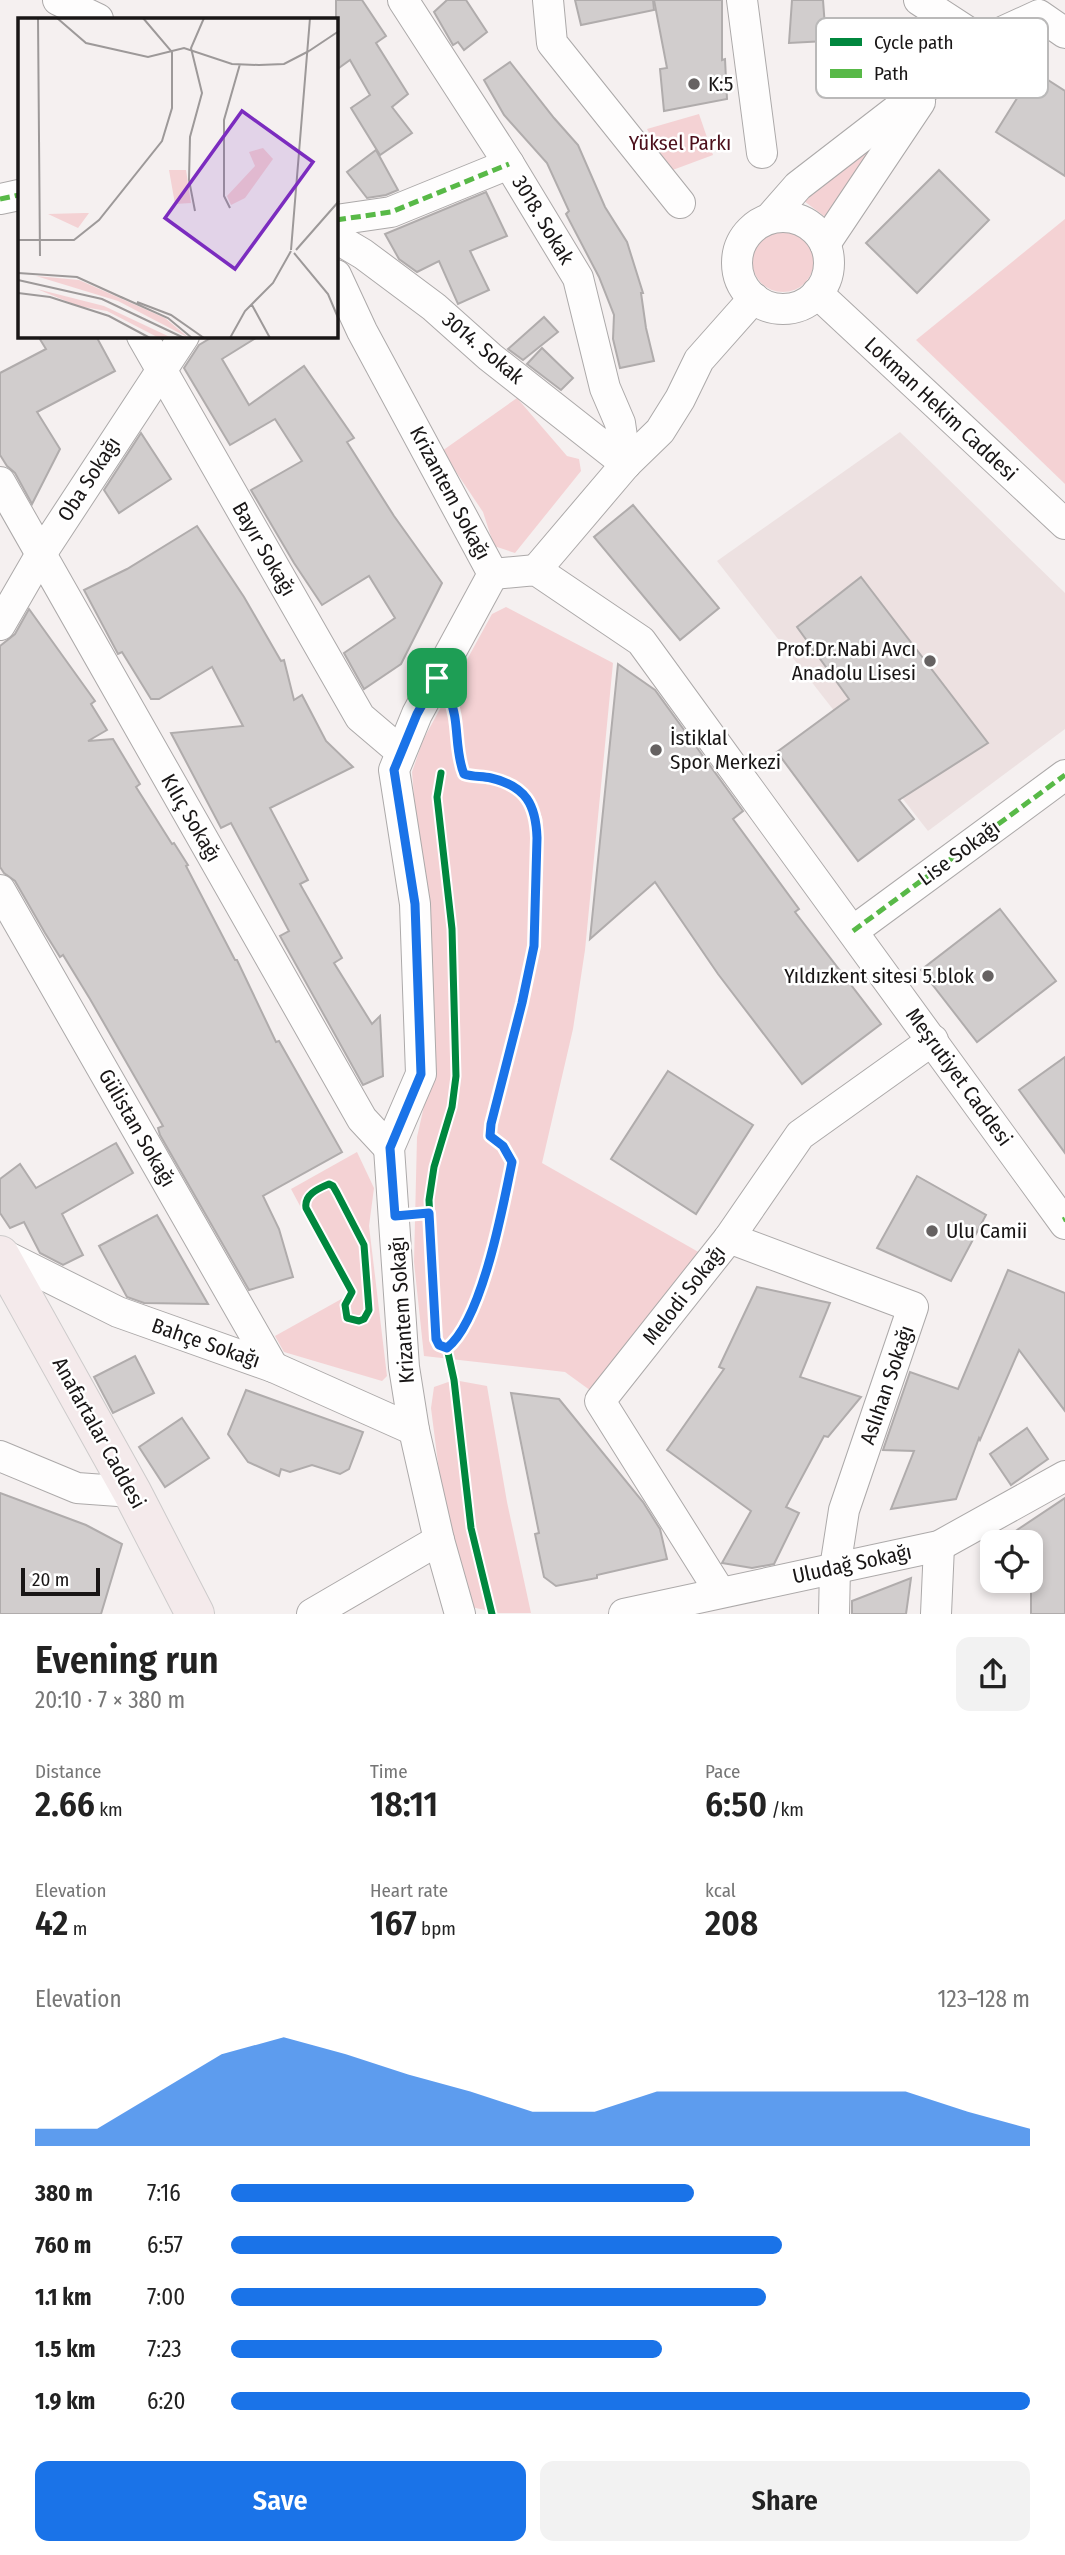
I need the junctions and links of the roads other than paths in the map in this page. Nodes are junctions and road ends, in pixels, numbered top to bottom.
1 (58, 0) edge
2 (402, 0) edge
3 (548, 0) edge
4 (742, 0) edge
5 (919, 0) edge
6 (1050, 11) edge
7 (96, 18) edge
8 (947, 18) edge
9 (1065, 33) edge
10 (912, 98) edge
11 (923, 98) edge
12 (762, 153) dead end
13 (509, 164) junction
14 (18, 195) edge
15 (0, 199) edge
16 (680, 203) dead end
17 (770, 219) junction
18 (338, 220) edge
19 (338, 239) edge
20 (825, 244) junction
21 (338, 279) edge
22 (817, 293) junction
23 (754, 298) junction
24 (143, 338) edge
25 (183, 338) edge
26 (161, 370) junction
27 (626, 464) junction
28 (0, 482) edge
29 (1065, 524) edge
30 (41, 554) junction
31 (536, 570) junction
32 (493, 574) junction
33 (0, 625) edge
34 (400, 751) junction
35 (1065, 775) edge
36 (0, 890) edge
37 (853, 931) junction
38 (933, 1040) junction
39 (390, 1148) junction
40 (1064, 1221) edge
41 (729, 1238) junction
42 (0, 1254) edge
43 (273, 1367) junction
44 (414, 1430) junction
45 (0, 1456) edge
46 (1065, 1476) edge
47 (132, 1492) junction
48 (439, 1540) junction
49 (939, 1546) junction
50 (835, 1568) junction
51 (720, 1592) junction
52 (195, 1614) edge
53 (312, 1614) edge
54 (460, 1614) edge
55 (624, 1614) edge
56 (834, 1614) edge
57 (936, 1614) edge

1 - 7 street
2 - 13 street, 3018. Sokak
3 - 16 street
4 - 12 street
5 - 8 street
6 - 9 street
10 - 17 street
11 - 20 street
13 - 18 street
13 - 27 street, 3018. Sokak
14 - 15 street
17 - 20 street
17 - 23 street
19 - 27 street, 3014. Sokak
20 - 22 street
21 - 32 street, Krizantem Sokağı
22 - 23 street
22 - 29 street, Lokman Hekim Caddesi
23 - 27 street
24 - 26 street, Bayır Sokağı
25 - 26 street, Oba Sokağı
26 - 30 street, Oba Sokağı
26 - 34 street, Bayır Sokağı
27 - 31 street
28 - 30 street, Kılıç Sokağı
30 - 33 street, Oba Sokağı
30 - 39 street, Kılıç Sokağı
31 - 32 street
31 - 37 street, Meşrutiyet Caddesi
32 - 34 street, Krizantem Sokağı
34 - 39 street, Krizantem Sokağı
35 - 37 street, Lise Sokağı
36 - 43 street, Gülistan Sokağı
37 - 38 street, Meşrutiyet Caddesi
38 - 40 street, Meşrutiyet Caddesi
38 - 41 street, Melodi Sokağı
39 - 44 street, Krizantem Sokağı
41 - 50 street, Aslıhan Sokağı
41 - 51 street, Melodi Sokağı
42 - 43 street, Bahçe Sokağı
42 - 47 main road, Anafartalar Caddesi
43 - 44 street, Bahçe Sokağı
44 - 48 street, Krizantem Sokağı
45 - 47 street
46 - 49 street, Uludağ Sokağı
47 - 52 main road, Anafartalar Caddesi
48 - 53 street
48 - 54 street, Krizantem Sokağı
49 - 50 street, Uludağ Sokağı
49 - 57 street
50 - 51 street, Uludağ Sokağı
50 - 56 street, Aslıhan Sokağı
51 - 55 street, Uludağ Sokağı

